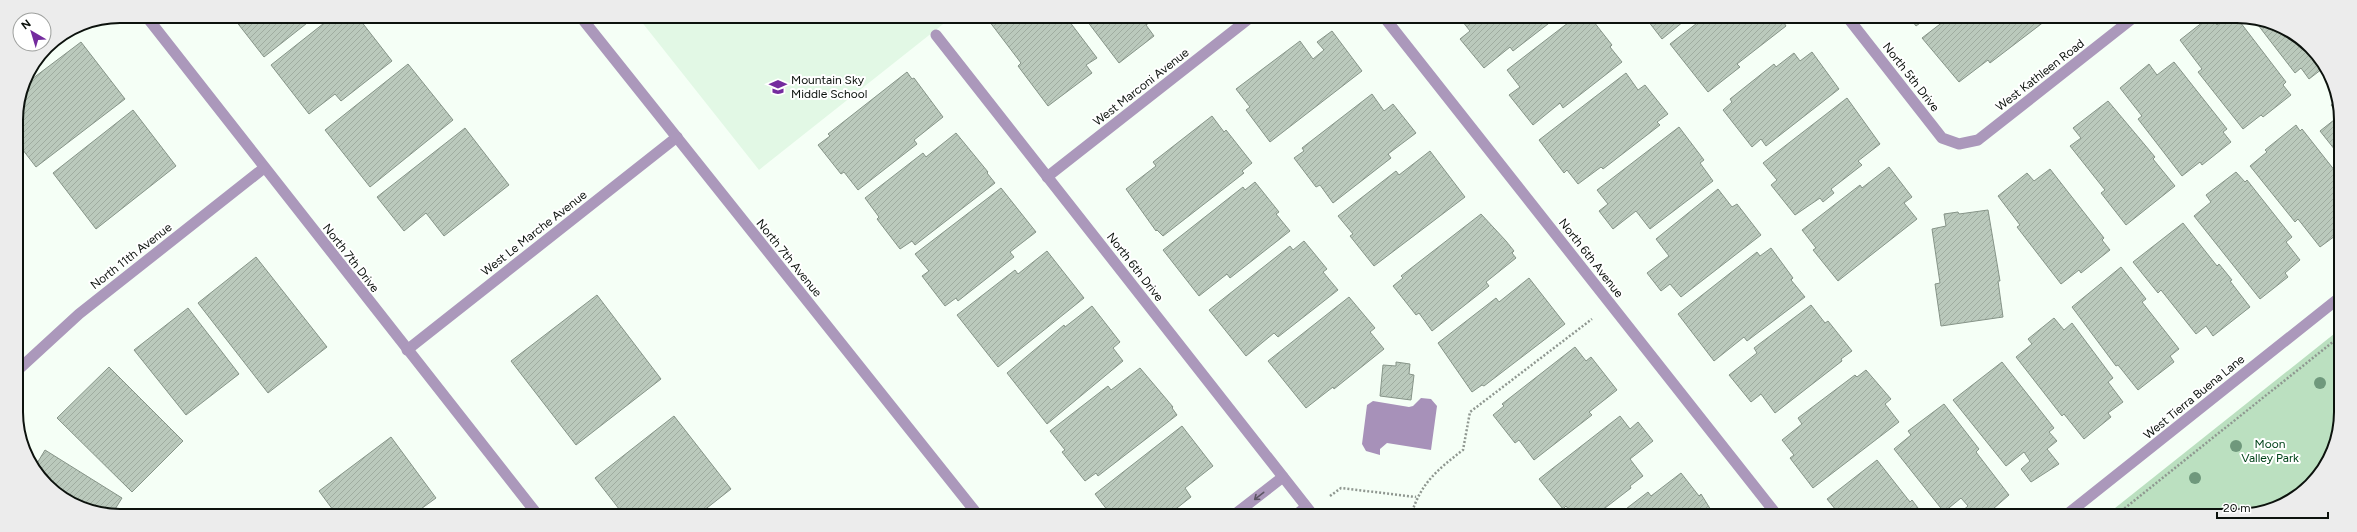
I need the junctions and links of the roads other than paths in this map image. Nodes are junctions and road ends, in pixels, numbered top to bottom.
1 (151, 23) edge
2 (586, 23) edge
3 (1243, 23) edge
4 (1389, 23) edge
5 (1852, 23) edge
6 (2127, 23) edge
7 (936, 35) dead end
8 (677, 137) junction
9 (1959, 144) joint
10 (264, 168) junction
11 (1047, 177) junction
12 (2334, 302) edge
13 (407, 350) junction
14 (23, 365) edge
15 (1283, 477) junction
16 (533, 509) edge
17 (973, 509) edge
18 (1242, 509) edge
19 (1307, 509) edge
20 (1771, 509) edge
21 (2074, 509) edge

1 - 10 street, North 7th Drive
2 - 8 street, North 7th Avenue
3 - 11 street, West Marconi Avenue
4 - 20 street, North 6th Avenue
5 - 9 street, North 5th Drive
6 - 9 street, West Kathleen Road
7 - 11 street, North 6th Drive
8 - 13 street, West Le Marche Avenue
8 - 17 street, North 7th Avenue
10 - 13 street, North 7th Drive
10 - 14 street, North 11th Avenue
11 - 15 street, North 6th Drive
12 - 21 street, West Tierra Buena Lane
13 - 16 street, North 7th Drive
15 -> 18 street
15 - 19 street, North 6th Drive

